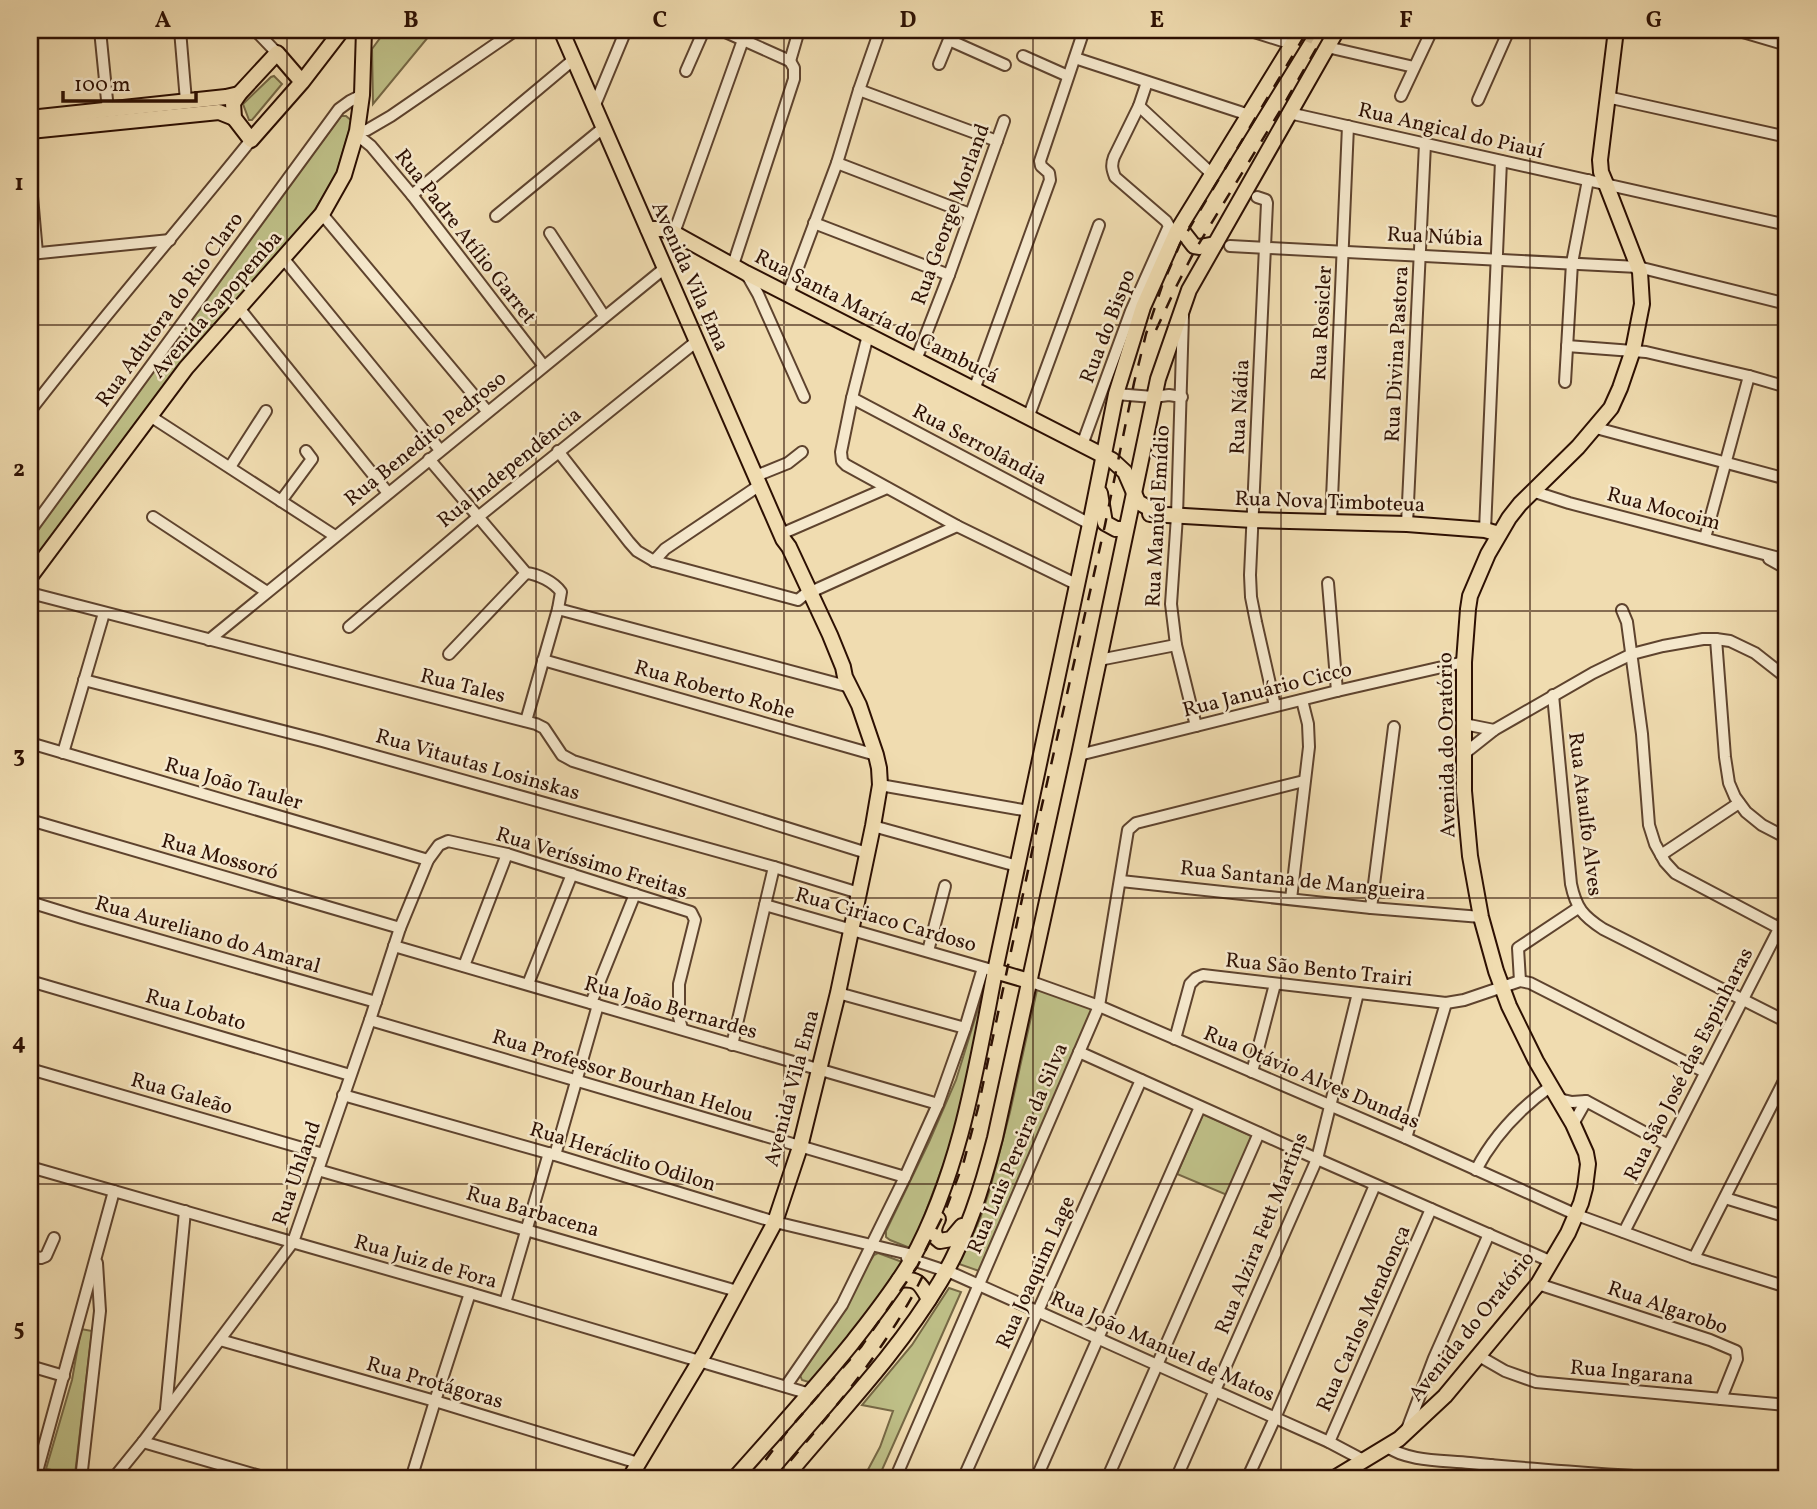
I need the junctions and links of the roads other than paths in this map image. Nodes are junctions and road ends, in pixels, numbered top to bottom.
1 (100, 30) edge
2 (180, 30) edge
3 (255, 30) edge
4 (364, 30) edge
5 (516, 30) edge
6 (561, 30) edge
7 (626, 30) edge
8 (704, 30) edge
9 (721, 30) edge
10 (799, 30) edge
11 (880, 30) edge
12 (1084, 30) edge
13 (1248, 30) edge
14 (1337, 30) edge
15 (1432, 30) edge
16 (1509, 30) edge
17 (1616, 30) edge
18 (1736, 30) edge
19 (344, 32) edge
20 (951, 35) edge
21 (1299, 35) edge
22 (743, 40) junction
23 (1787, 45) edge
24 (1325, 46) junction
25 (277, 53) junction
26 (1023, 56) dead end
27 (1074, 58) junction
28 (573, 60) junction
29 (790, 61) junction
30 (939, 64) dead end
31 (1005, 65) dead end
32 (1414, 67) junction
33 (686, 71) dead end
34 (1068, 76) junction
35 (302, 82) junction
36 (1147, 82) junction
37 (859, 90) junction
38 (239, 94) junction
39 (362, 94) junction
40 (1401, 96) dead end
41 (1607, 97) junction
42 (1478, 100) dead end
43 (186, 101) junction
44 (1139, 106) junction
45 (594, 107) junction
46 (340, 109) junction
47 (108, 110) junction
48 (1289, 113) junction
49 (359, 114) junction
50 (1249, 115) junction
51 (30, 118) edge
52 (234, 118) junction
53 (1004, 121) dead end
54 (1348, 126) junction
55 (603, 128) junction
56 (30, 131) edge
57 (356, 132) junction
58 (1787, 137) edge
59 (251, 140) junction
60 (997, 141) junction
61 (1425, 144) junction
62 (1502, 161) junction
63 (837, 163) junction
64 (30, 174) edge
65 (1213, 175) junction
66 (1588, 180) junction
67 (1606, 184) junction
68 (412, 195) junction
69 (1257, 197) dead end
70 (322, 214) junction
71 (970, 214) junction
72 (496, 216) dead end
73 (814, 223) junction
74 (1099, 225) dead end
75 (1174, 225) junction
76 (1787, 225) edge
77 (648, 229) junction
78 (550, 233) dead end
79 (674, 233) junction
80 (170, 240) junction
81 (1214, 244) junction
82 (1230, 246) dead end
83 (1266, 248) junction
84 (1343, 251) junction
85 (33, 254) edge
86 (1420, 255) junction
87 (283, 258) junction
88 (1497, 259) junction
89 (1572, 263) junction
90 (733, 265) junction
91 (666, 267) junction
92 (1638, 267) junction
93 (746, 273) junction
94 (949, 275) junction
95 (788, 295) junction
96 (1787, 304) edge
97 (1184, 306) junction
98 (239, 308) junction
99 (604, 316) junction
100 (868, 335) junction
101 (697, 341) junction
102 (1567, 346) junction
103 (1633, 351) junction
104 (916, 360) junction
105 (543, 365) junction
106 (1749, 376) junction
107 (1565, 382) dead end
108 (1787, 387) edge
109 (974, 390) junction
110 (1116, 394) junction
111 (804, 397) dead end
112 (1153, 397) junction
113 (1182, 397) junction
114 (852, 398) junction
115 (30, 411) edge
116 (266, 411) dead end
117 (487, 411) junction
118 (150, 416) junction
119 (1028, 418) junction
120 (1596, 428) junction
121 (1083, 446) junction
122 (440, 450) junction
123 (306, 451) dead end
124 (558, 451) junction
125 (802, 452) dead end
126 (1103, 454) junction
127 (429, 459) junction
128 (1726, 463) junction
129 (229, 467) junction
130 (1099, 477) junction
131 (1787, 479) edge
132 (758, 481) junction
133 (887, 488) junction
134 (1133, 489) junction
135 (1532, 491) junction
136 (388, 493) junction
137 (281, 501) junction
138 (1159, 514) junction
139 (478, 516) junction
140 (1177, 516) junction
141 (153, 517) dead end
142 (1253, 520) junction
143 (1127, 522) junction
144 (1331, 522) junction
145 (1090, 524) junction
146 (1407, 524) junction
147 (957, 526) junction
148 (30, 531) edge
149 (1492, 532) junction
150 (335, 536) junction
151 (782, 536) junction
152 (1705, 538) junction
153 (1757, 552) junction
154 (1787, 560) edge
155 (654, 561) junction
156 (1787, 569) edge
157 (526, 573) junction
158 (30, 577) edge
159 (1328, 583) dead end
160 (1076, 584) junction
161 (268, 592) junction
162 (30, 593) edge
163 (807, 594) junction
164 (558, 609) junction
165 (1622, 610) dead end
166 (104, 613) junction
167 (349, 627) dead end
168 (1716, 639) junction
169 (209, 640) junction
170 (1176, 645) junction
171 (449, 654) dead end
172 (1632, 654) junction
173 (543, 660) junction
174 (1099, 660) junction
175 (1465, 662) junction
176 (1787, 678) edge
177 (84, 680) junction
178 (848, 682) junction
179 (1337, 691) junction
180 (1553, 695) junction
181 (1302, 700) junction
182 (1275, 706) junction
183 (526, 721) junction
184 (1464, 724) junction
185 (1196, 726) junction
186 (1394, 727) dead end
187 (1494, 730) junction
188 (30, 743) edge
189 (63, 753) junction
190 (1465, 754) junction
191 (876, 755) junction
192 (1079, 755) junction
193 (1304, 781) junction
194 (880, 785) junction
195 (1740, 803) junction
196 (1029, 811) junction
197 (30, 820) edge
198 (873, 826) junction
199 (1787, 838) edge
200 (445, 841) joint
201 (867, 853) junction
202 (507, 854) junction
203 (1661, 855) junction
204 (428, 860) junction
205 (1017, 866) junction
206 (774, 867) junction
207 (572, 874) junction
208 (1121, 881) junction
209 (945, 886) dead end
210 (859, 893) junction
211 (635, 894) junction
212 (1291, 899) junction
213 (30, 902) edge
214 (765, 905) junction
215 (1371, 908) junction
216 (1578, 908) junction
217 (1787, 913) edge
218 (1481, 917) junction
219 (400, 928) junction
220 (1780, 928) junction
221 (851, 929) junction
222 (394, 946) junction
223 (928, 951) junction
224 (464, 966) junction
225 (990, 974) junction
226 (1029, 981) junction
227 (1520, 981) junction
228 (528, 984) junction
229 (1275, 984) junction
230 (31, 985) edge
231 (1501, 986) junction
232 (838, 993) junction
233 (1358, 993) junction
234 (1742, 1000) junction
235 (376, 1002) junction
236 (1446, 1003) junction
237 (594, 1004) junction
238 (1099, 1006) junction
239 (370, 1020) junction
240 (1787, 1022) edge
241 (964, 1028) junction
242 (682, 1030) junction
243 (1175, 1039) junction
244 (732, 1045) junction
245 (1079, 1052) junction
246 (30, 1069) edge
247 (818, 1070) junction
248 (1252, 1072) junction
249 (1705, 1072) junction
250 (351, 1075) junction
251 (1787, 1075) edge
252 (1141, 1080) junction
253 (576, 1081) junction
254 (1551, 1086) junction
255 (343, 1095) junction
256 (1559, 1099) junction
257 (1586, 1101) junction
258 (938, 1104) junction
259 (1330, 1105) junction
260 (1200, 1107) junction
261 (1573, 1124) junction
262 (962, 1130) junction
263 (1259, 1133) junction
264 (1406, 1138) junction
265 (1668, 1145) junction
266 (800, 1147) junction
267 (323, 1154) junction
268 (552, 1154) junction
269 (1317, 1159) junction
270 (30, 1167) edge
271 (318, 1170) junction
272 (1476, 1170) junction
273 (905, 1177) junction
274 (1375, 1185) junction
275 (114, 1191) junction
276 (1725, 1198) junction
277 (1432, 1209) junction
278 (185, 1211) junction
279 (974, 1213) junction
280 (1577, 1215) junction
281 (1787, 1217) edge
282 (775, 1222) junction
283 (527, 1229) junction
284 (1625, 1232) junction
285 (1489, 1234) junction
286 (54, 1238) dead end
287 (293, 1242) junction
288 (872, 1245) junction
289 (30, 1256) edge
290 (96, 1256) junction
291 (912, 1257) junction
292 (1694, 1258) junction
293 (1552, 1262) junction
294 (946, 1271) junction
295 (899, 1280) junction
296 (1538, 1284) junction
297 (979, 1286) junction
298 (1787, 1287) edge
299 (737, 1291) junction
300 (470, 1293) junction
301 (929, 1299) junction
302 (505, 1303) junction
303 (1039, 1312) junction
304 (1099, 1339) junction
305 (220, 1340) junction
306 (1479, 1356) junction
307 (700, 1361) junction
308 (1158, 1365) junction
309 (30, 1366) edge
310 (64, 1376) junction
311 (786, 1386) junction
312 (1215, 1391) junction
313 (810, 1394) junction
314 (1721, 1399) junction
315 (435, 1401) junction
316 (1787, 1405) edge
317 (166, 1412) junction
318 (1275, 1418) junction
319 (1406, 1433) junction
320 (1329, 1442) junction
321 (143, 1443) junction
322 (1386, 1447) junction
323 (1363, 1460) junction
324 (638, 1463) junction
325 (1491, 1465) junction
326 (35, 1478) edge
327 (53, 1479) edge
328 (81, 1479) edge
329 (113, 1479) edge
330 (270, 1479) edge
331 (411, 1479) edge
332 (629, 1479) edge
333 (734, 1479) edge
334 (784, 1479) edge
335 (895, 1479) edge
336 (963, 1479) edge
337 (1036, 1479) edge
338 (1107, 1479) edge
339 (1177, 1479) edge
340 (1247, 1479) edge
341 (1333, 1479) edge
342 (1477, 1479) edge
343 (1675, 1479) edge

1 - 47 street
2 - 43 street
3 - 25 street
4 - 39 main road, Avenida Sapopemba
5 - 57 street
6 - 28 main road, Avenida Vila Ema
7 - 45 street
8 - 33 street
9 - 22 street
10 - 29 street
11 - 37 street
12 - 27 street
13 - 21 street
14 - 24 main road
15 - 32 street
16 - 42 street
17 - 41 main road, Avenida do Oratório
18 - 23 street
19 - 35 main road
20 - 30 street
20 - 31 street
21 - 50 main road
22 - 29 street
22 - 79 street
24 - 32 street
24 - 48 main road
25 - 35 main road
25 - 38 main road
26 - 34 street
27 - 34 street
27 - 36 street
28 - 45 main road, Avenida Vila Ema
28 - 68 street
29 - 90 street
32 - 40 street
34 - 109 street
35 - 59 main road
36 - 44 street
36 - 50 street
37 - 60 street
37 - 63 street
38 - 43 main road
38 - 52 main road
39 - 46 street, Rua Adutora do Rio Claro
39 - 49 main road, Avenida Sapopemba
41 - 58 street
41 - 67 main road, Avenida do Oratório
43 - 47 main road
44 - 65 street
44 - 75 street
45 - 55 main road, Avenida Vila Ema
46 - 49 street
46 - 148 street, Rua Adutora do Rio Claro
47 - 51 main road
48 - 54 street, Rua Angical do Piauí
48 - 81 main road
49 - 57 main road, Avenida Sapopemba
50 - 65 main road
52 - 56 main road
52 - 59 main road
53 - 60 street, Rua George Morland
54 - 61 street, Rua Angical do Piauí
54 - 84 street, Rua Rosicler
55 - 72 street
55 - 77 main road, Avenida Vila Ema
57 - 68 street, Rua Padre Atílio Garret
57 - 70 main road, Avenida Sapopemba
59 - 80 street
60 - 71 street, Rua George Morland
61 - 62 street, Rua Angical do Piauí
61 - 86 street, Rua Divina Pastora
62 - 66 street, Rua Angical do Piauí
62 - 88 street
63 - 71 street
63 - 73 street
64 - 85 street
65 - 75 main road
66 - 67 street, Rua Angical do Piauí
66 - 89 street
67 - 76 street, Rua Angical do Piauí
67 - 92 main road, Avenida do Oratório
68 - 105 street, Rua Padre Atílio Garret
69 - 83 street, Rua Nádia
70 - 87 main road, Avenida Sapopemba
70 - 117 street
71 - 94 street, Rua George Morland
73 - 94 street
73 - 95 street
74 - 119 street
75 - 81 main road
75 - 110 main road
75 - 121 street, Rua do Bispo
77 - 79 main road, Rua Santa María do Cambucá
77 - 91 main road, Avenida Vila Ema
78 - 99 street
79 - 90 main road, Rua Santa María do Cambucá
80 - 85 street
80 - 115 street
81 - 97 main road
82 - 83 street, Rua Núbia
83 - 84 street, Rua Núbia
83 - 142 street, Rua Nádia
84 - 86 street, Rua Núbia
84 - 144 street, Rua Rosicler
86 - 88 street, Rua Núbia
86 - 146 street, Rua Divina Pastora
87 - 98 main road, Avenida Sapopemba
87 - 122 street
88 - 89 street, Rua Núbia
88 - 149 street
89 - 92 street, Rua Núbia
89 - 102 street
90 - 93 main road, Rua Santa María do Cambucá
91 - 99 street, Rua Benedito Pedroso
91 - 101 main road, Avenida Vila Ema
92 - 96 street, Rua Núbia
92 - 103 main road, Avenida do Oratório
93 - 95 main road, Rua Santa María do Cambucá
93 - 111 street
94 - 104 street, Rua George Morland
95 - 100 main road, Rua Santa María do Cambucá
97 - 112 main road
97 - 113 street, Rua Manúel Emídio
98 - 118 main road, Avenida Sapopemba
98 - 136 street
99 - 105 street, Rua Benedito Pedroso
100 - 104 main road, Rua Santa María do Cambucá
100 - 114 street
101 - 124 street, Rua Independência
101 - 132 main road, Avenida Vila Ema
102 - 103 street
102 - 107 street
103 - 106 street
103 - 120 main road, Avenida do Oratório
104 - 109 main road, Rua Santa María do Cambucá
105 - 117 street, Rua Benedito Pedroso
106 - 108 street
106 - 128 street
109 - 119 main road, Rua Santa María do Cambucá
110 - 112 street
110 - 126 main road
112 - 113 street
112 - 134 main road
113 - 140 street, Rua Manúel Emídio
114 - 133 street
114 - 145 street, Rua Serrolândia
116 - 129 street
117 - 122 street, Rua Benedito Pedroso
118 - 129 street
118 - 158 main road, Avenida Sapopemba
119 - 121 main road, Rua Santa María do Cambucá
120 - 128 street
120 - 135 main road, Avenida do Oratório
121 - 126 main road, Rua Santa María do Cambucá
121 - 130 main road
122 - 127 street, Rua Benedito Pedroso
123 - 137 street
124 - 139 street, Rua Independência
124 - 155 street
125 - 132 street
126 - 130 main road
126 - 134 main road
127 - 136 street, Rua Benedito Pedroso
127 - 139 street
128 - 131 street
128 - 152 street
129 - 137 street
130 - 143 main road
130 - 145 main road
132 - 151 main road, Avenida Vila Ema
132 - 155 street
133 - 147 street
133 - 151 street
134 - 138 main road
134 - 143 main road
135 - 149 main road, Avenida do Oratório
135 - 152 street, Rua Mocoim
136 - 150 street, Rua Benedito Pedroso
137 - 150 street
138 - 140 main road, Rua Nova Timboteua
138 - 143 main road, Rua Nova Timboteua
139 - 157 street
139 - 167 street, Rua Independência
140 - 142 main road, Rua Nova Timboteua
140 - 170 street, Rua Manúel Emídio
141 - 161 street
142 - 144 main road, Rua Nova Timboteua
142 - 182 street, Rua Nádia
143 - 174 main road
144 - 146 main road, Rua Nova Timboteua
145 - 160 main road
146 - 149 main road, Rua Nova Timboteua
147 - 160 street
147 - 163 street
149 - 175 main road, Avenida do Oratório
150 - 161 street, Rua Benedito Pedroso
151 - 163 main road, Avenida Vila Ema
152 - 153 street, Rua Mocoim
153 - 154 street, Rua Mocoim
153 - 156 street
155 - 163 street
157 - 164 street
157 - 171 street
159 - 179 street
160 - 196 main road
161 - 169 street, Rua Benedito Pedroso
162 - 166 street, Rua Tales
163 - 178 main road, Avenida Vila Ema
164 - 173 street
164 - 178 street
165 - 172 street
166 - 169 street, Rua Tales
166 - 177 street
168 - 172 street
168 - 176 street
168 - 195 street
169 - 183 street, Rua Tales
170 - 174 street
170 - 185 street, Rua Manúel Emídio
172 - 180 street
172 - 203 street
173 - 183 street
173 - 191 street, Rua Roberto Rohe
174 - 192 main road
175 - 179 street, Rua Januário Cicco
175 - 184 main road, Avenida do Oratório
177 - 189 street
177 - 206 street, Rua Vitautas Losinskas
178 - 191 main road, Avenida Vila Ema
179 - 181 street, Rua Januário Cicco
180 - 187 street
180 - 216 street, Rua Ataulfo Alves
181 - 182 street, Rua Januário Cicco
181 - 193 street
182 - 185 street, Rua Januário Cicco
183 - 201 street, Rua Tales
184 - 187 street
184 - 190 main road, Avenida do Oratório
185 - 192 street, Rua Januário Cicco
186 - 215 street
187 - 190 street
188 - 189 street, Rua João Tauler
189 - 204 street, Rua João Tauler
190 - 218 main road, Avenida do Oratório
191 - 194 main road, Avenida Vila Ema
192 - 226 main road
193 - 208 street, Rua Luis Pereira da Silva
193 - 212 street
194 - 196 street
194 - 198 main road, Avenida Vila Ema
195 - 199 street
195 - 203 street
196 - 205 main road
197 - 219 street, Rua Mossoró
198 - 201 main road, Avenida Vila Ema
198 - 205 street
200 - 202 street, Rua Veríssimo Freitas
200 - 204 street, Rua Uhland
201 - 210 main road, Avenida Vila Ema
202 - 207 street, Rua Veríssimo Freitas
202 - 224 street
203 - 220 street
204 - 219 street, Rua Uhland
205 - 225 main road
206 - 210 street, Rua Vitautas Losinskas
206 - 214 street
207 - 211 street, Rua Veríssimo Freitas
207 - 228 street
208 - 212 street, Rua Santana de Mangueira
208 - 238 street, Rua Luis Pereira da Silva
209 - 223 street
210 - 221 main road, Avenida Vila Ema
211 - 237 street
211 - 242 street, Rua Veríssimo Freitas
212 - 215 street, Rua Santana de Mangueira
213 - 235 street, Rua Aureliano do Amaral
214 - 221 street, Rua Ciriaco Cardoso
214 - 244 street
215 - 218 street, Rua Santana de Mangueira
216 - 227 street
216 - 234 street, Rua Ataulfo Alves
217 - 220 street, Rua São José das Espinharas
218 - 231 main road, Avenida do Oratório
219 - 222 street, Rua Uhland
220 - 234 street, Rua São José das Espinharas
221 - 223 street, Rua Ciriaco Cardoso
221 - 232 main road, Avenida Vila Ema
222 - 224 street, Rua João Bernardes
222 - 235 street, Rua Uhland
223 - 225 street, Rua Ciriaco Cardoso
224 - 228 street, Rua João Bernardes
225 - 226 main road
225 - 241 street
225 - 262 main road
226 - 238 street, Rua Otávio Alves Dundas
226 - 279 main road
227 - 231 street, Rua São Bento Trairi
227 - 249 street
228 - 237 street, Rua João Bernardes
229 - 233 street, Rua São Bento Trairi
229 - 243 street, Rua São Bento Trairi
229 - 248 street
230 - 250 street, Rua Lobato
231 - 236 street, Rua São Bento Trairi
231 - 254 main road, Avenida do Oratório
232 - 241 street
232 - 247 main road, Avenida Vila Ema
233 - 236 street, Rua São Bento Trairi
233 - 259 street, Rua Alzira Fett Martins
234 - 240 street, Rua Ataulfo Alves
234 - 249 street, Rua São José das Espinharas
235 - 239 street, Rua Uhland
236 - 264 street
237 - 242 street, Rua João Bernardes
237 - 253 street
238 - 243 street, Rua Otávio Alves Dundas
238 - 245 street, Rua Luis Pereira da Silva
239 - 250 street, Rua Uhland
239 - 253 street, Rua Professor Bourhan Helou
241 - 258 street
242 - 244 street, Rua João Bernardes
243 - 248 street, Rua Otávio Alves Dundas
244 - 247 street, Rua João Bernardes
245 - 252 street
245 - 297 street, Rua Luis Pereira da Silva
246 - 267 street, Rua Galeão
247 - 258 street, Rua João Bernardes
247 - 266 main road, Avenida Vila Ema
248 - 259 street, Rua Otávio Alves Dundas
249 - 265 street, Rua São José das Espinharas
250 - 255 street, Rua Uhland
251 - 276 street
252 - 260 street
252 - 303 street, Rua Joaquim Lage
253 - 266 street, Rua Professor Bourhan Helou
253 - 268 street
254 - 256 main road, Avenida do Oratório
254 - 272 street
255 - 267 street, Rua Uhland
255 - 268 street, Rua Heráclito Odilon
256 - 257 street
256 - 261 main road, Avenida do Oratório
257 - 261 street
257 - 265 street
258 - 273 street
259 - 264 street, Rua Otávio Alves Dundas
259 - 269 street, Rua Alzira Fett Martins
260 - 263 street
260 - 304 street
261 - 280 main road, Avenida do Oratório
262 - 279 main road
262 - 291 main road
263 - 269 street
263 - 308 street
264 - 272 street, Rua Otávio Alves Dundas
265 - 284 street, Rua São José das Espinharas
266 - 273 street, Rua Professor Bourhan Helou
266 - 282 main road, Avenida Vila Ema
267 - 271 street, Rua Uhland
268 - 282 street, Rua Heráclito Odilon
268 - 283 street
269 - 274 street
269 - 312 street, Rua Alzira Fett Martins
270 - 275 street, Rua Juiz de Fora
271 - 283 street, Rua Barbacena
271 - 287 street, Rua Uhland
272 - 280 street, Rua Otávio Alves Dundas
273 - 288 street
274 - 277 street
274 - 318 street
275 - 278 street, Rua Juiz de Fora
275 - 290 street
276 - 281 street
276 - 292 street
277 - 285 street
277 - 320 street, Rua Carlos Mendonça
278 - 287 street, Rua Juiz de Fora
278 - 317 street
279 - 294 main road
280 - 284 street, Rua Otávio Alves Dundas
280 - 293 main road, Avenida do Oratório
282 - 288 street, Rua Heráclito Odilon
282 - 299 main road, Avenida Vila Ema
283 - 299 street, Rua Barbacena
283 - 302 street
284 - 292 street, Rua Otávio Alves Dundas
285 - 293 street
285 - 319 street
286 - 289 street
287 - 300 street, Rua Juiz de Fora
287 - 305 street, Rua Uhland
288 - 291 street, Rua Heráclito Odilon
288 - 311 street
290 - 310 street
290 - 328 street
291 - 294 street, Rua Heráclito Odilon
291 - 295 main road
292 - 298 street, Rua Otávio Alves Dundas
293 - 296 main road, Avenida do Oratório
294 - 297 street, Rua João Manuel de Matos
294 - 301 main road
295 - 301 main road
295 - 313 main road
296 - 306 main road, Avenida do Oratório
296 - 314 street, Rua Algarobo
297 - 303 street, Rua João Manuel de Matos
297 - 335 street, Rua Luis Pereira da Silva
299 - 307 main road, Avenida Vila Ema
300 - 302 street, Rua Juiz de Fora
300 - 315 street
301 - 334 main road
302 - 307 street, Rua Juiz de Fora
303 - 304 street, Rua João Manuel de Matos
303 - 336 street, Rua Joaquim Lage
304 - 308 street, Rua João Manuel de Matos
304 - 337 street
305 - 315 street, Rua Protágoras
305 - 317 street, Rua Uhland
306 - 314 street, Rua Ingarana
306 - 319 main road, Avenida do Oratório
307 - 311 street, Rua Juiz de Fora
307 - 324 main road, Avenida Vila Ema
308 - 312 street, Rua João Manuel de Matos
308 - 338 street
309 - 310 street
310 - 326 street
311 - 313 street, Rua Juiz de Fora
312 - 318 street, Rua João Manuel de Matos
312 - 339 street, Rua Alzira Fett Martins
313 - 333 main road
314 - 316 street, Rua Ingarana
315 - 324 street, Rua Protágoras
315 - 331 street
317 - 321 street, Rua Uhland
318 - 320 street, Rua João Manuel de Matos
318 - 340 street
319 - 322 main road, Avenida do Oratório
320 - 323 street, Rua João Manuel de Matos
321 - 329 street, Rua Uhland
321 - 330 street
322 - 323 main road, Avenida do Oratório
322 - 325 street
323 - 341 main road, Avenida do Oratório
324 - 332 main road, Avenida Vila Ema
325 - 342 street
325 - 343 street
326 - 327 street

